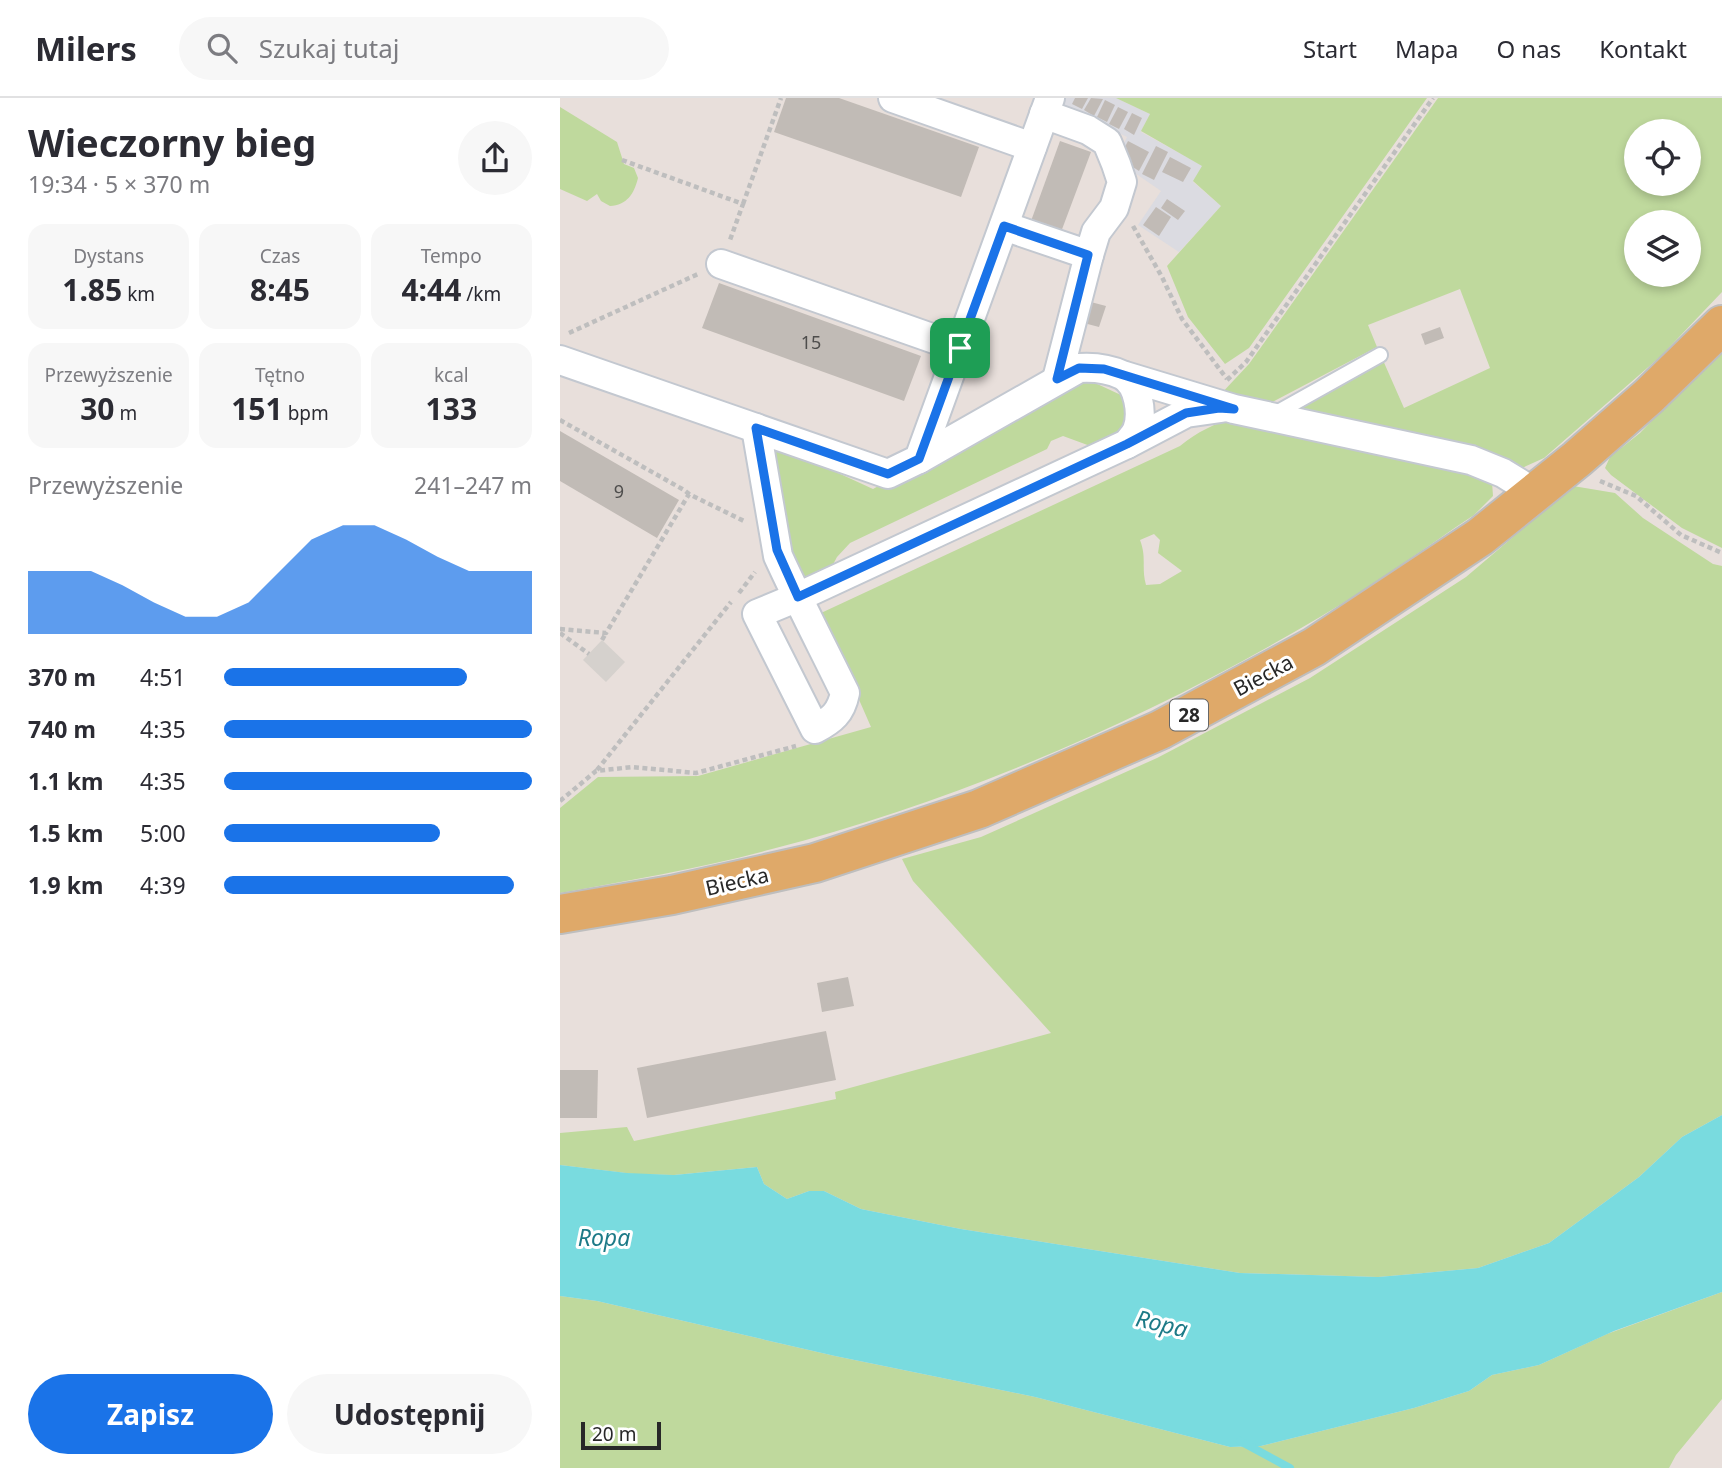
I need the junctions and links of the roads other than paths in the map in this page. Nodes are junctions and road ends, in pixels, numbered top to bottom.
1 (893, 98) edge
2 (1047, 106) edge
3 (1032, 147) junction
4 (1004, 226) junction
5 (1088, 255) junction
6 (721, 264) road end
7 (1722, 326) edge
8 (960, 348) junction
9 (1380, 355) dead end
10 (560, 360) edge
11 (1125, 376) junction
12 (1057, 379) junction
13 (1234, 409) junction
14 (1270, 416) junction
15 (756, 428) junction
16 (1127, 444) junction
17 (919, 459) junction
18 (1547, 484) junction
19 (560, 915) edge

1 - 3 street
2 - 3 street
2 - 5 street
3 - 4 street
4 - 5 street
4 - 8 street
5 - 12 street
6 - 8 street
7 - 18 main road, Biecka / 28
8 - 17 street
9 - 14 lane
10 - 15 street
11 - 12 street
11 - 13 street
11 - 16 street
12 - 17 street
13 - 14 street
13 - 16 street
14 - 18 street
15 - 16 street
15 - 17 street
18 - 19 main road, Biecka / 28

